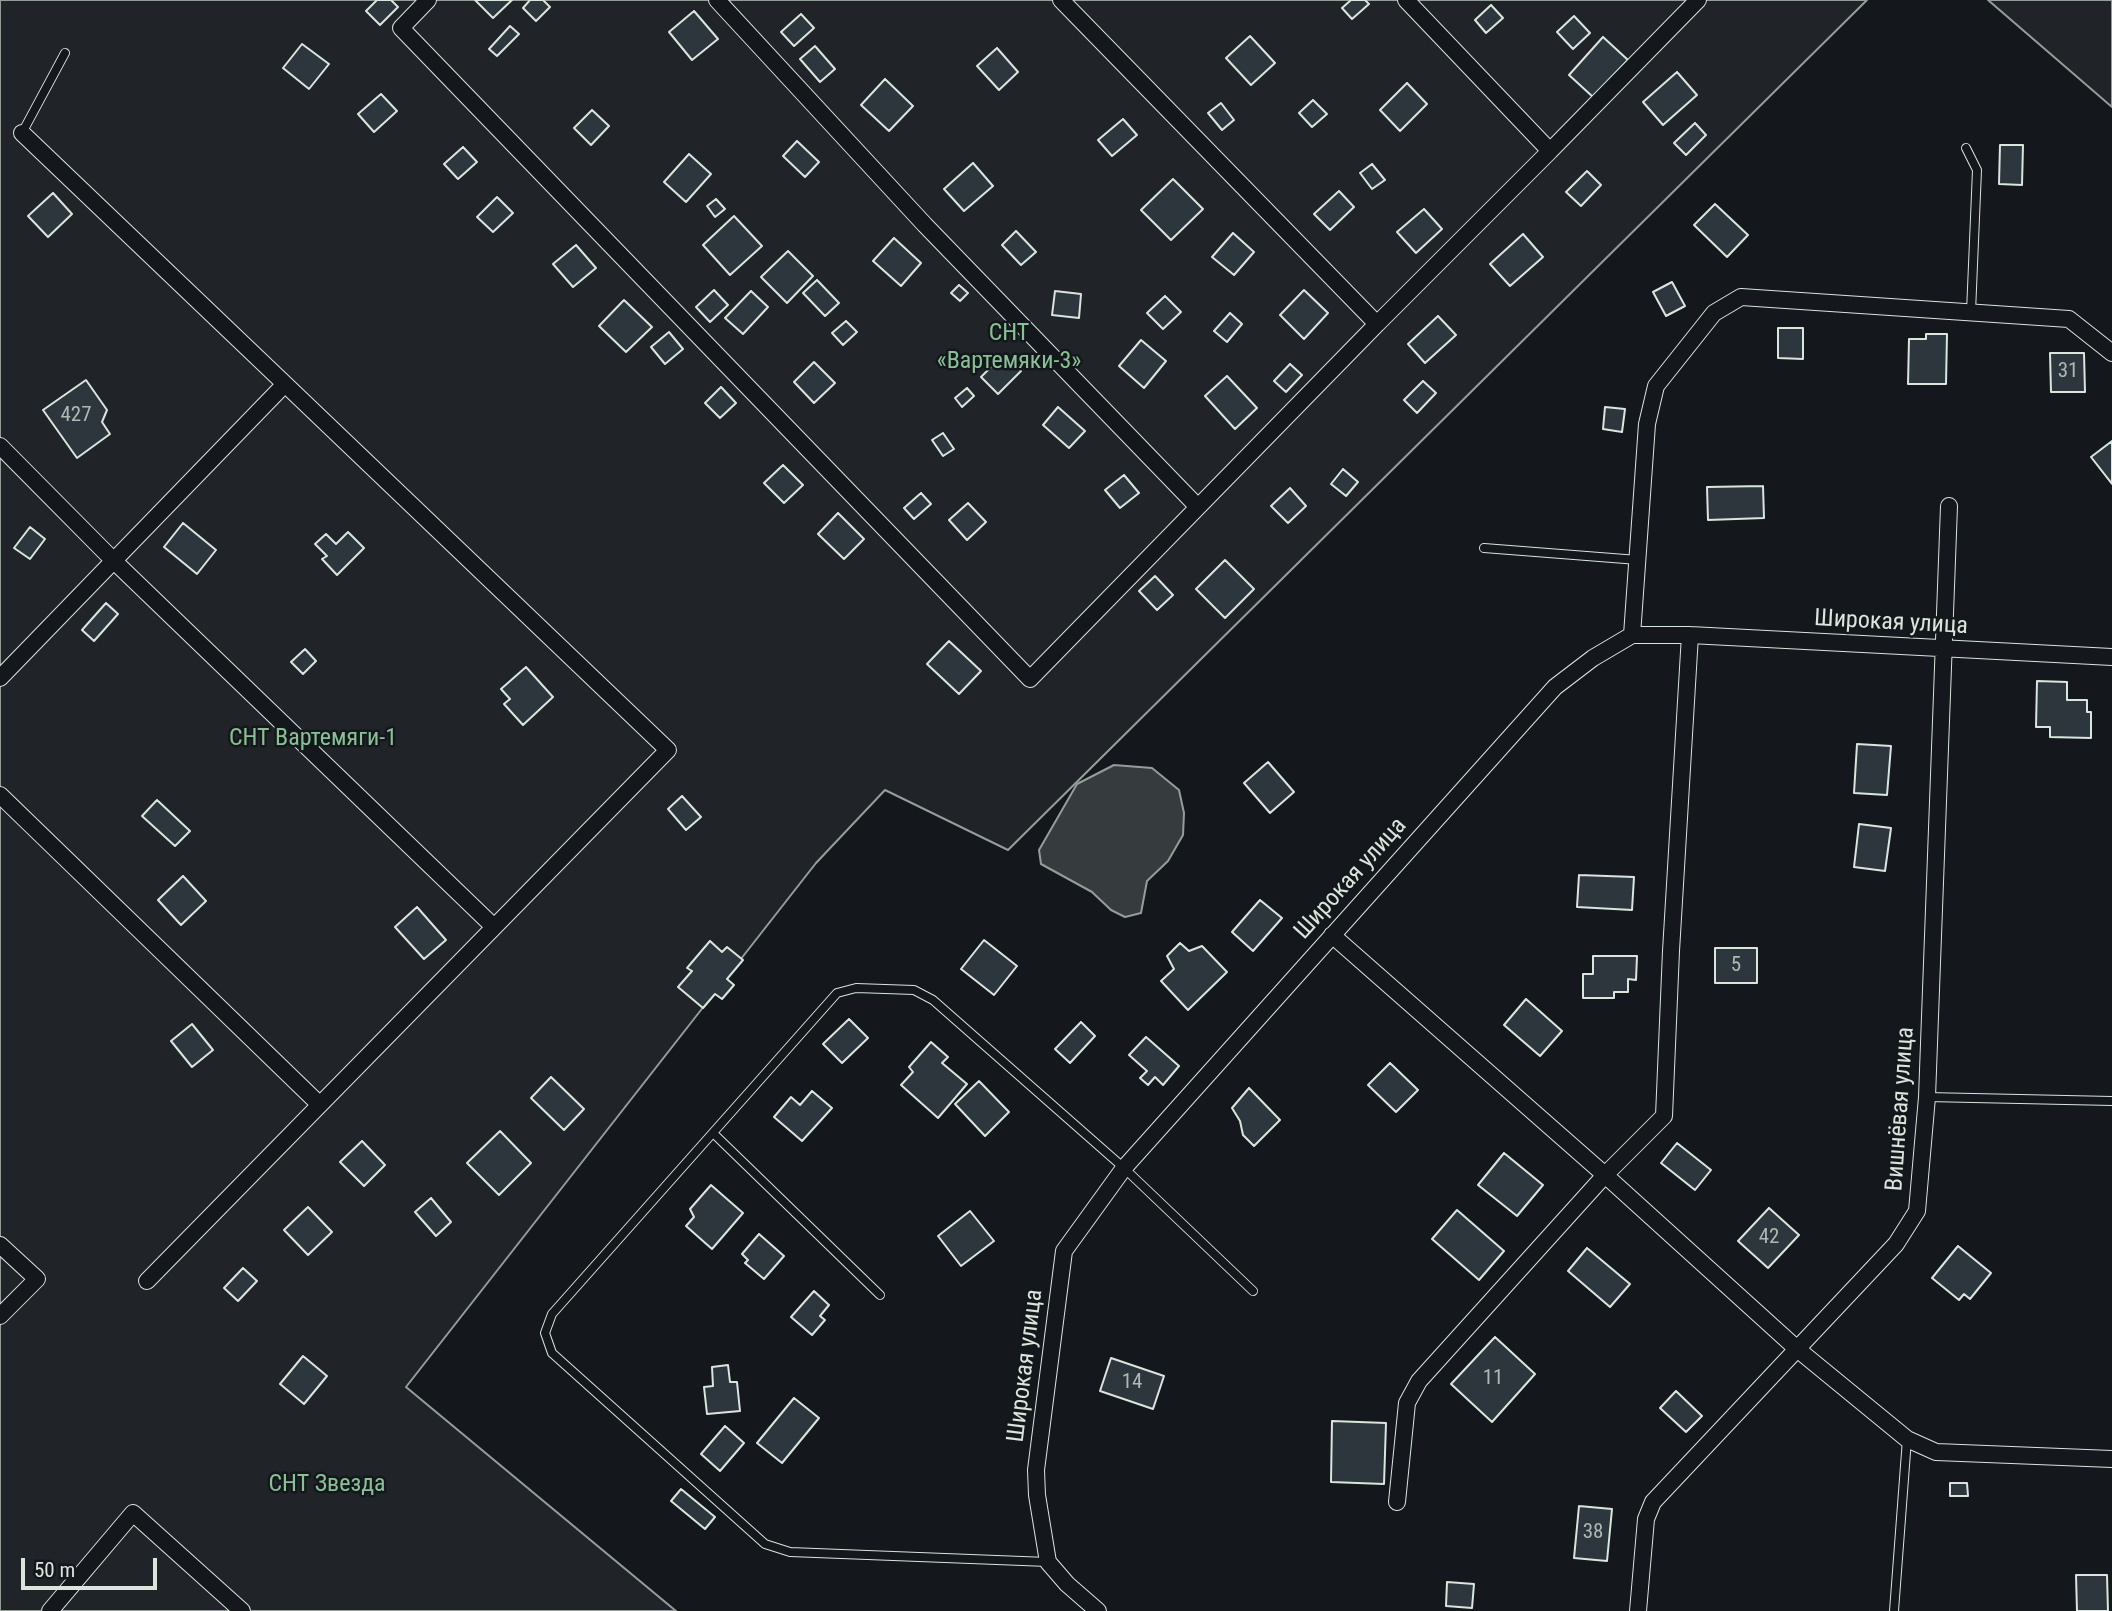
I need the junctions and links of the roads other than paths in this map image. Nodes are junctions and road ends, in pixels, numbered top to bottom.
1 (428, 0) edge
2 (717, 0) edge
3 (1061, 0) edge
4 (1406, 0) edge
5 (1698, 0) edge
6 (65, 53) dead end
7 (22, 133) joint
8 (1966, 148) dead end
9 (1550, 151) junction
10 (1971, 312) junction
11 (1377, 324) junction
12 (2112, 353) edge
13 (285, 384) junction
14 (0, 446) edge
15 (1196, 505) junction
16 (1949, 506) dead end
17 (1484, 548) dead end
18 (1639, 560) junction
19 (114, 561) junction
20 (1632, 635) junction
21 (1690, 635) junction
22 (1941, 649) junction
23 (2112, 657) edge
24 (0, 678) edge
25 (0, 795) edge
26 (494, 926) junction
27 (1332, 935) junction
28 (1927, 1097) junction
29 (2112, 1101) edge
30 (319, 1104) junction
31 (713, 1133) junction
32 (1124, 1168) junction
33 (1605, 1175) junction
34 (0, 1245) edge
35 (147, 1281) dead end
36 (1253, 1291) dead end
37 (880, 1295) dead end
38 (0, 1316) edge
39 (1796, 1348) junction
40 (1907, 1439) junction
41 (2112, 1459) edge
42 (1397, 1502) dead end
43 (1048, 1562) junction
44 (50, 1611) edge
45 (242, 1611) edge
46 (1098, 1611) edge
47 (1638, 1611) edge
48 (1894, 1611) edge

1 - 15 street
2 - 15 street
3 - 11 street
4 - 9 street
5 - 9 street
6 - 7 lane
7 - 13 street
8 - 10 lane
9 - 11 street
10 - 12 street
10 - 18 street
11 - 15 street
13 - 19 street
13 - 26 street
14 - 19 street
16 - 22 street, Вишнёвая улица
17 - 18 lane
18 - 20 street
19 - 24 street
19 - 26 street
20 - 21 street, Широкая улица
20 - 27 street, Широкая улица
21 - 22 street, Широкая улица
21 - 33 street
22 - 23 street, Широкая улица
22 - 28 street, Вишнёвая улица
25 - 30 street
26 - 30 street
27 - 32 street, Широкая улица
27 - 33 street
28 - 29 lane
28 - 39 street, Вишнёвая улица
30 - 35 street
31 - 32 lane
31 - 37 lane
31 - 43 lane
32 - 36 lane
32 - 43 street, Широкая улица
33 - 39 street
33 - 42 street
34 - 38 street
39 - 40 street
39 - 47 street, Вишнёвая улица
40 - 41 street
40 - 48 lane
43 - 46 street
44 - 45 street

